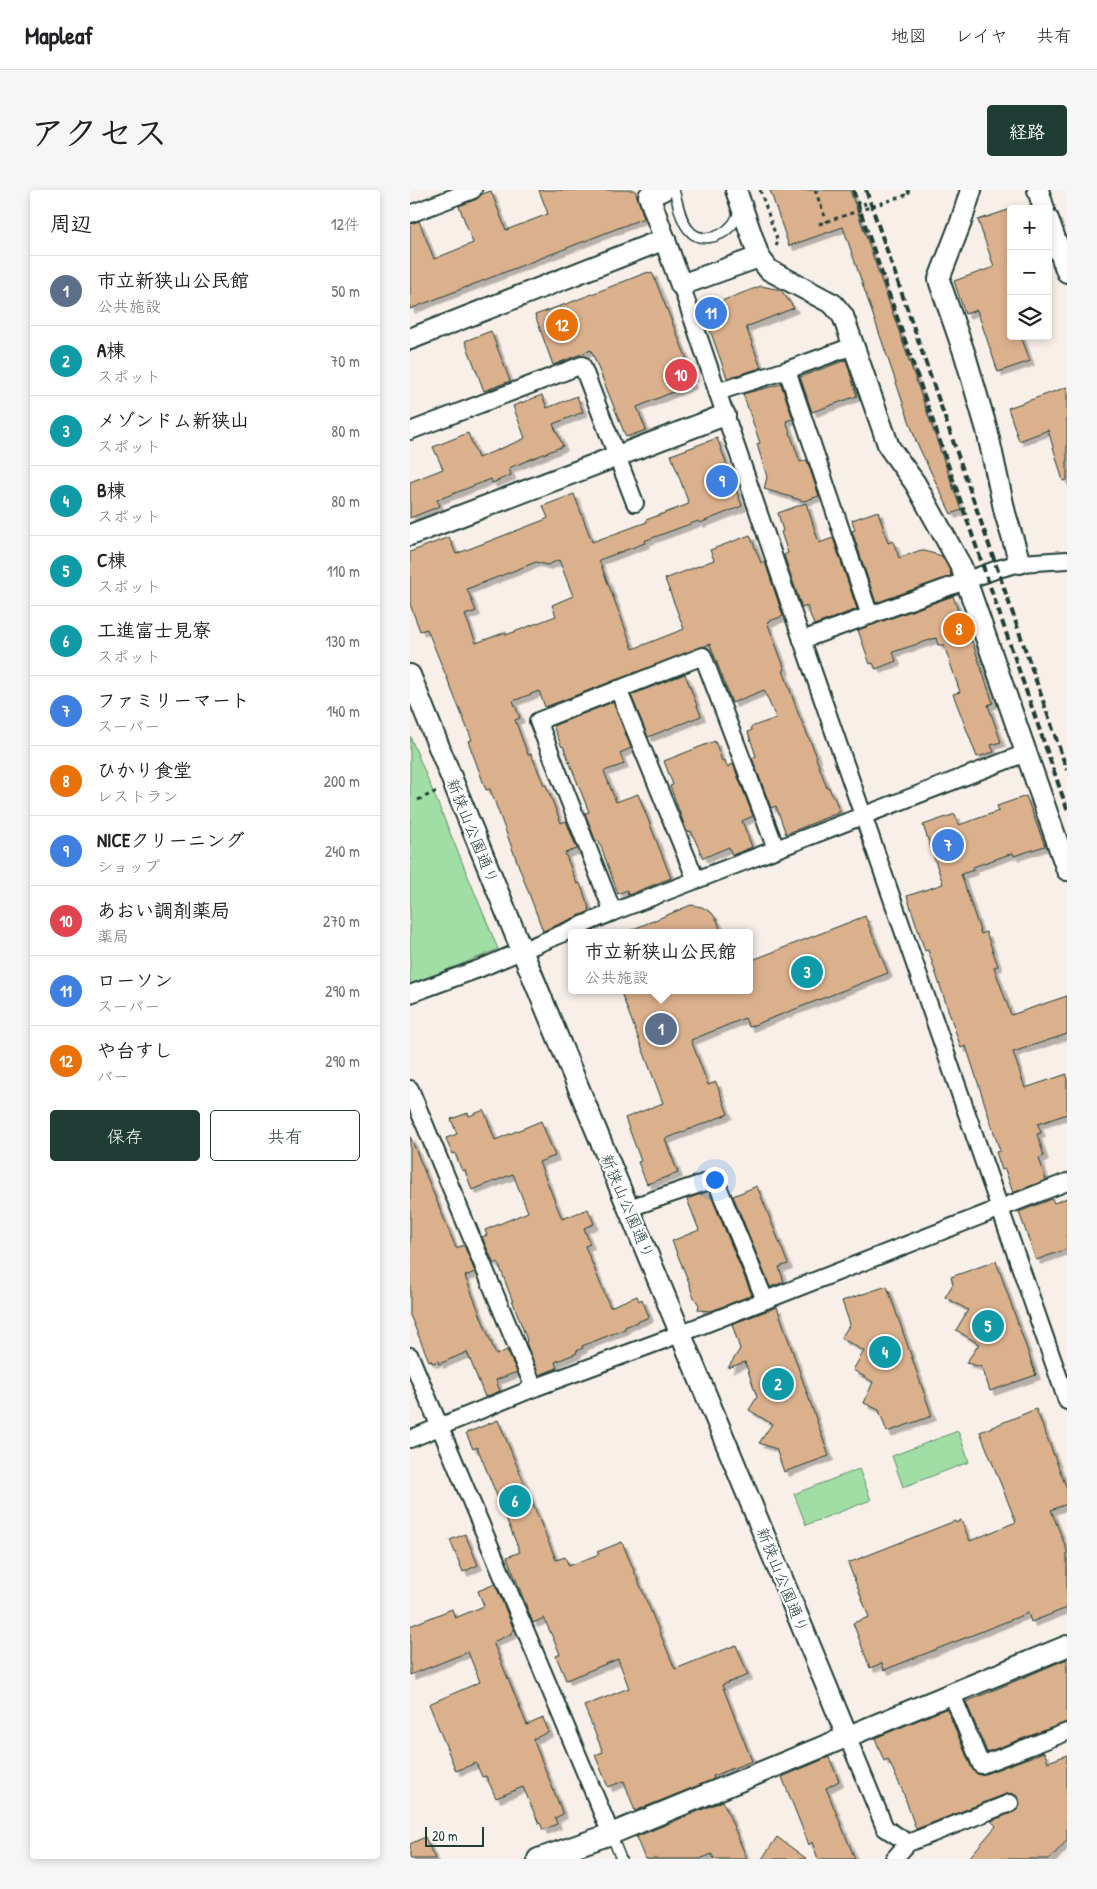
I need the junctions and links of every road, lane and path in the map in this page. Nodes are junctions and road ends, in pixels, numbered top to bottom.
1 (473, 190) edge
2 (674, 190) edge
3 (760, 190) edge
4 (815, 190) edge
5 (971, 190) edge
6 (1038, 190) edge
7 (653, 192) edge
8 (908, 192) edge
9 (739, 199) edge
10 (864, 202) dead end
11 (1043, 205) edge
12 (866, 208) junction
13 (410, 214) edge
14 (827, 222) junction
15 (820, 224) dead end
16 (1052, 230) edge
17 (665, 239) junction
18 (765, 255) junction
19 (1067, 272) edge
20 (681, 285) junction
21 (410, 339) edge
22 (853, 346) junction
23 (787, 370) junction
24 (717, 392) junction
25 (725, 416) junction
26 (410, 431) edge
27 (617, 456) junction
28 (635, 503) dead end
29 (410, 535) edge
30 (1067, 560) edge
31 (1020, 563) junction
32 (967, 581) junction
33 (870, 616) junction
34 (802, 640) junction
35 (410, 674) edge
36 (618, 689) junction
37 (1026, 753) junction
38 (864, 816) junction
39 (776, 849) junction
40 (1067, 870) edge
41 (696, 880) junction
42 (613, 912) junction
43 (573, 929) edge
44 (568, 931) edge
45 (521, 951) junction
46 (410, 994) edge
47 (410, 1089) edge
48 (1067, 1182) edge
49 (629, 1208) junction
50 (1000, 1208) junction
51 (765, 1300) junction
52 (681, 1332) junction
53 (410, 1356) edge
54 (534, 1388) junction
55 (1067, 1401) edge
56 (440, 1427) junction
57 (410, 1439) edge
58 (1067, 1646) edge
59 (952, 1694) junction
60 (1067, 1732) edge
61 (847, 1736) junction
62 (1010, 1803) dead end
63 (611, 1834) junction
64 (908, 1843) junction
65 (538, 1859) edge
66 (621, 1859) edge
67 (894, 1859) edge

1 - 13 street
2 - 9 lane
3 - 18 path
4 - 14 path
5 - 31 street
6 - 11 street
7 - 17 street
8 - 12 path, bridge
9 - 18 street
10 - 12 path, bridge
12 - 14 path, bridge
14 - 15 path, bridge
16 - 19 street
17 - 20 street
17 - 21 street
18 - 20 street
18 - 22 street
20 - 24 street
22 - 23 street
22 - 32 street
23 - 24 street
23 - 33 street
24 - 25 street
25 - 27 street
25 - 34 street
26 - 27 street
27 - 28 street
27 - 29 street
30 - 31 street
31 - 32 street
32 - 33 street
32 - 37 street
33 - 34 street
34 - 38 street
35 - 45 street, 新狭山公園通り
36 - 39 street
36 - 41 street
36 - 42 street
37 - 38 street
37 - 40 street
38 - 39 street
38 - 50 street
39 - 41 street
41 - 42 street
42 - 43 street
44 - 45 street
45 - 46 street
45 - 49 street, 新狭山公園通り
47 - 54 street
48 - 50 street
49 - 51 street
49 - 52 street, 新狭山公園通り
50 - 51 street
50 - 55 street
51 - 52 street
52 - 54 street
52 - 61 street, 新狭山公園通り
53 - 56 street
54 - 56 street
56 - 57 street
56 - 63 street
58 - 59 street
59 - 60 street
59 - 61 street
61 - 63 street
61 - 64 street
62 - 64 street
63 - 65 street
63 - 66 lane
64 - 67 street

